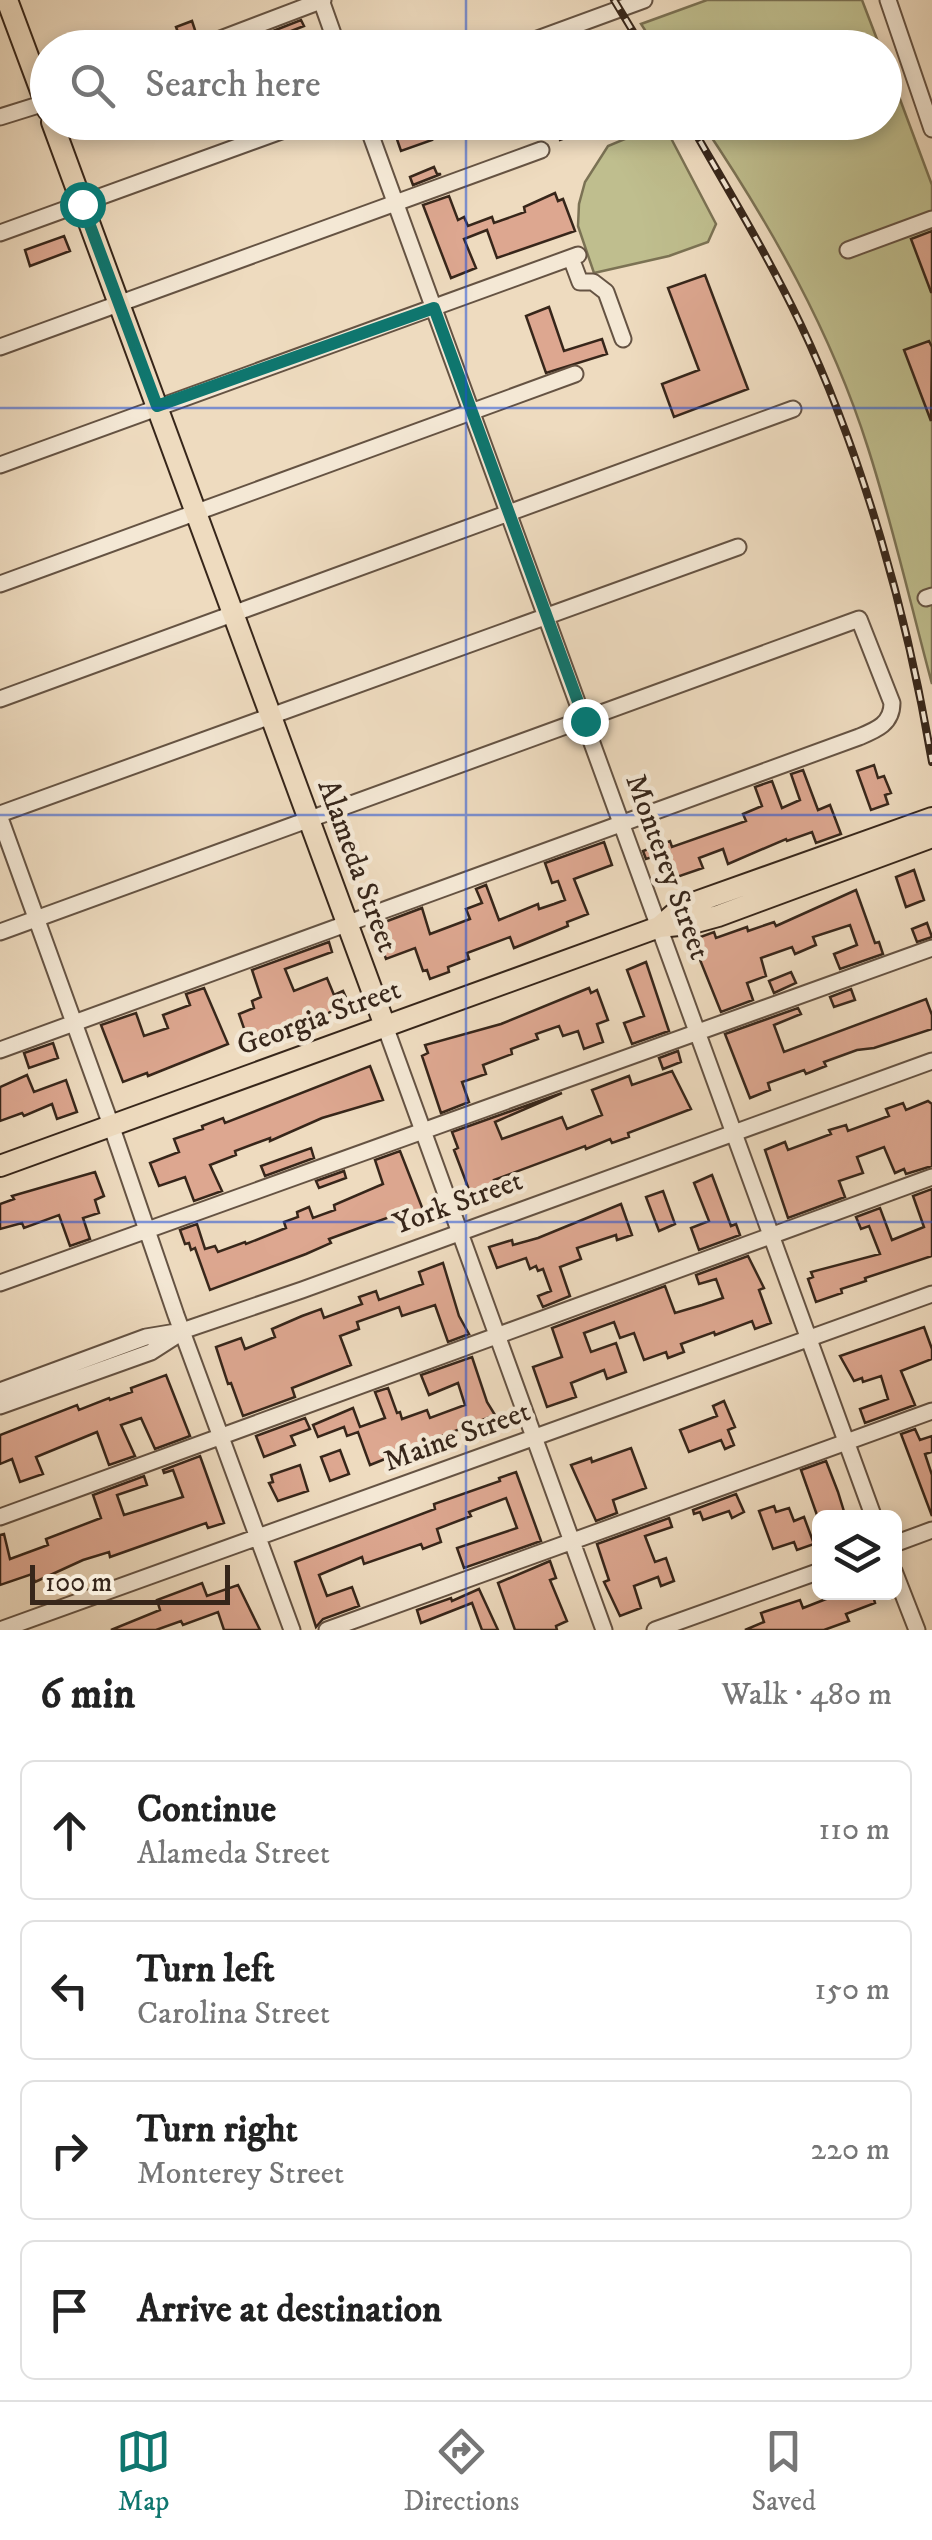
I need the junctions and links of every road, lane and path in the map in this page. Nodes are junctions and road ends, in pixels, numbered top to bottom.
1 (3, 0) edge
2 (322, 0) edge
3 (644, 0) edge
4 (888, 0) edge
5 (244, 30) edge
6 (332, 30) edge
7 (562, 30) edge
8 (898, 30) edge
9 (902, 41) edge
10 (30, 65) edge
11 (30, 112) edge
12 (0, 117) edge
13 (932, 130) edge
14 (59, 140) edge
15 (257, 140) edge
16 (372, 140) edge
17 (541, 150) dead end
18 (395, 203) junction
19 (82, 204) junction
20 (932, 218) edge
21 (0, 233) edge
22 (848, 250) dead end
23 (119, 304) junction
24 (434, 308) junction
25 (623, 339) dead end
26 (0, 347) edge
27 (575, 374) dead end
28 (157, 406) junction
29 (792, 409) dead end
30 (472, 410) junction
31 (0, 465) edge
32 (196, 514) junction
33 (510, 514) junction
34 (738, 547) dead end
35 (0, 584) edge
36 (234, 616) junction
37 (547, 617) junction
38 (0, 699) edge
39 (270, 718) junction
40 (585, 721) junction
41 (0, 816) edge
42 (932, 818) edge
43 (308, 821) junction
44 (622, 824) junction
45 (932, 836) edge
46 (36, 919) junction
47 (346, 923) junction
48 (658, 927) junction
49 (0, 932) edge
50 (932, 948) edge
51 (74, 1022) junction
52 (385, 1026) junction
53 (696, 1030) junction
54 (0, 1050) edge
55 (932, 1062) edge
56 (112, 1125) junction
57 (423, 1132) junction
58 (733, 1132) junction
59 (0, 1166) edge
60 (932, 1177) edge
61 (146, 1228) junction
62 (459, 1233) junction
63 (770, 1235) junction
64 (0, 1283) edge
65 (932, 1294) edge
66 (182, 1331) junction
67 (496, 1335) junction
68 (808, 1339) junction
69 (0, 1391) edge
70 (0, 1406) edge
71 (932, 1410) edge
72 (221, 1436) junction
73 (534, 1439) junction
74 (844, 1442) junction
75 (871, 1510) edge
76 (0, 1517) edge
77 (932, 1530) edge
78 (258, 1536) junction
79 (572, 1541) junction
80 (902, 1541) edge
81 (812, 1574) edge
82 (902, 1591) edge
83 (0, 1630) edge
84 (292, 1630) edge
85 (327, 1630) edge
86 (604, 1630) edge
87 (656, 1630) edge
88 (918, 1630) edge

1 - 10 main road, Alameda Street
2 - 5 street
2 - 6 street
3 - 7 street
4 - 8 street
9 - 13 street
11 - 12 street
14 - 19 main road, Alameda Street
15 - 19 street
16 - 18 street, Monterey Street
17 - 18 street
18 - 23 street
18 - 24 street, Monterey Street
19 - 21 street
19 - 23 main road, Alameda Street
20 - 22 street
23 - 26 street
23 - 28 main road, Alameda Street
24 - 25 street
24 - 28 street
24 - 30 street, Monterey Street
27 - 30 street
28 - 31 street
28 - 32 main road, Alameda Street
29 - 33 street
30 - 32 street
30 - 33 street, Monterey Street
32 - 35 street
32 - 36 main road, Alameda Street
33 - 36 street
33 - 37 street, Monterey Street
34 - 37 street
36 - 38 street
36 - 39 main road, Alameda Street
37 - 39 street
37 - 40 street, Monterey Street
39 - 41 street
39 - 43 main road, Alameda Street
40 - 43 street
40 - 44 street, Monterey Street
40 - 44 street
41 - 46 street
42 - 48 main road, Georgia Street
43 - 46 street
43 - 47 main road, Alameda Street
44 - 47 street
44 - 48 street, Monterey Street
45 - 48 main road, Georgia Street
46 - 49 street
46 - 51 street
47 - 51 street
47 - 52 main road, Alameda Street
48 - 52 main road, Georgia Street
48 - 53 street, Monterey Street
50 - 53 street
51 - 54 street
51 - 56 street
52 - 56 main road, Georgia Street
52 - 57 street, Alameda Street
53 - 57 street
53 - 58 street, Monterey Street
55 - 58 street, York Street
56 - 59 main road, Georgia Street
56 - 61 street
57 - 61 street
57 - 62 street, Alameda Street
58 - 62 street, York Street
58 - 63 street, Monterey Street
60 - 63 street
61 - 64 street
61 - 66 street
62 - 66 street, York Street
62 - 67 street, Alameda Street
63 - 67 street
63 - 68 street, Monterey Street
65 - 68 street, Maine Street
66 - 69 street, York Street
66 - 70 street
66 - 72 street
67 - 72 street
67 - 73 street, Alameda Street
68 - 73 street, Maine Street
68 - 74 street, Monterey Street
71 - 74 street
72 - 76 street
72 - 78 street
73 - 78 street, Maine Street
73 - 79 street, Alameda Street
74 - 75 street, Monterey Street
74 - 79 street
77 - 80 street
78 - 83 street, Maine Street
78 - 84 street
79 - 85 street
79 - 86 street, Alameda Street
81 - 87 street
82 - 88 street

